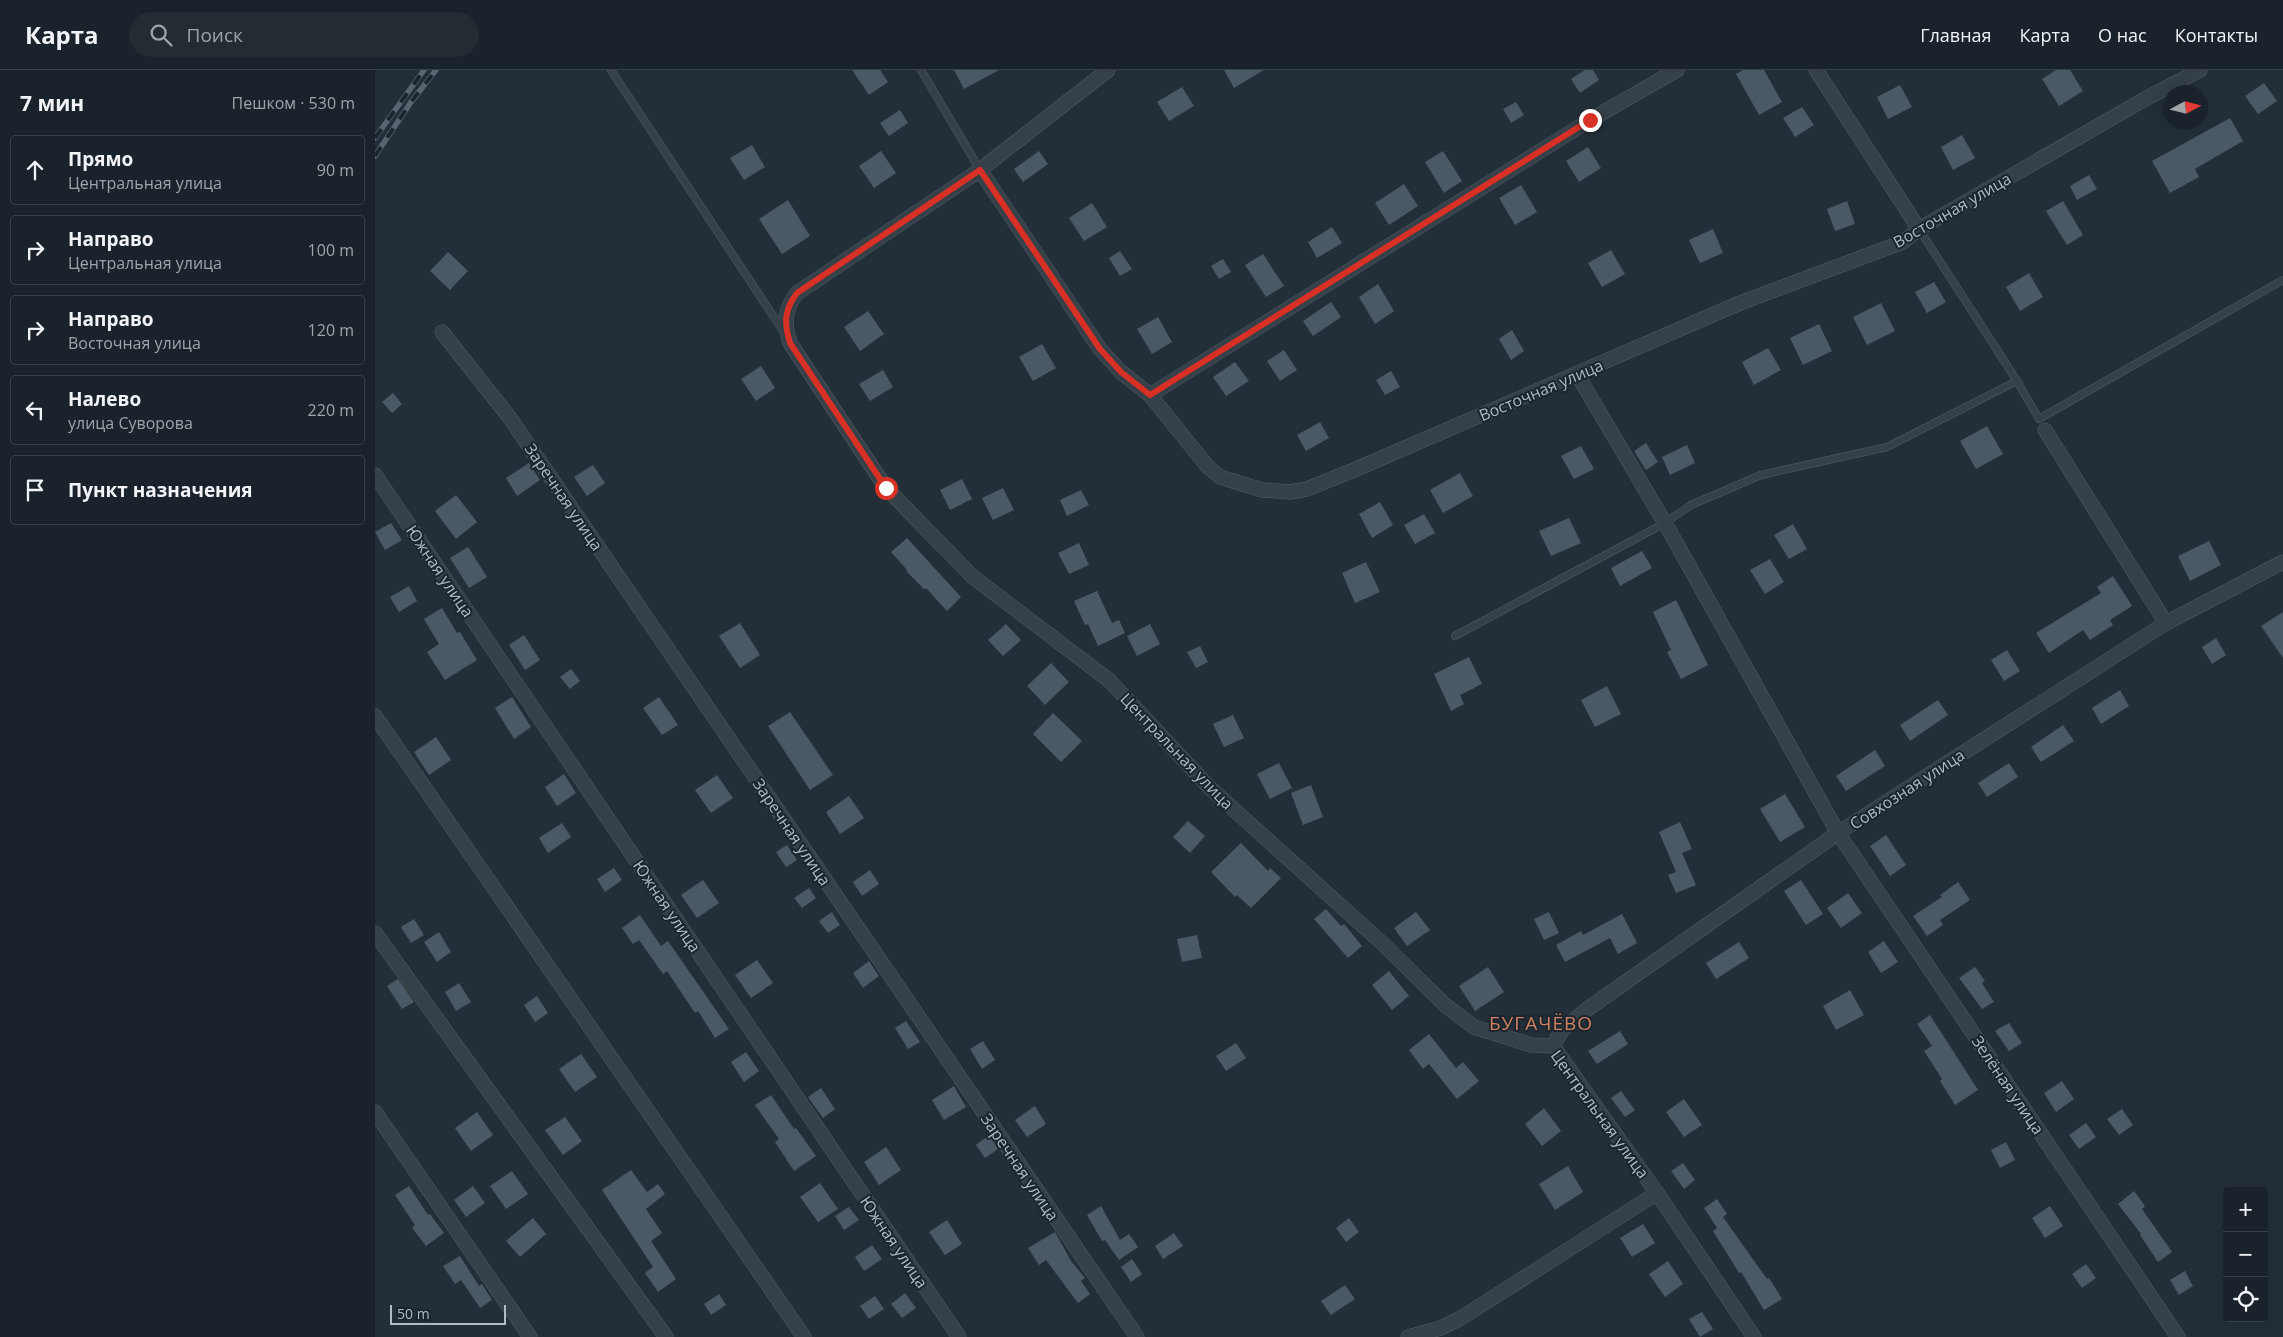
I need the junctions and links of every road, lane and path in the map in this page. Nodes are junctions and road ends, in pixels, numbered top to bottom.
1 (611, 70) edge
2 (921, 70) edge
3 (1108, 70) edge
4 (1677, 70) edge
5 (1816, 70) edge
6 (2200, 70) edge
7 (980, 170) junction
8 (1919, 229) junction
9 (2283, 280) edge
10 (442, 332) dead end
11 (790, 343) junction
12 (1577, 374) junction
13 (2017, 381) junction
14 (1150, 395) junction
15 (2042, 424) junction
16 (375, 475) edge
17 (1665, 524) junction
18 (2283, 562) edge
19 (2166, 623) junction
20 (1455, 636) dead end
21 (375, 716) edge
22 (1838, 833) junction
23 (375, 933) edge
24 (1553, 1046) junction
25 (375, 1112) edge
26 (1657, 1192) junction
27 (530, 1337) edge
28 (666, 1337) edge
29 (804, 1337) edge
30 (959, 1337) edge
31 (1137, 1337) edge
32 (1408, 1337) edge
33 (1754, 1337) edge
34 (2178, 1337) edge

1 - 11 lane
2 - 7 lane
3 - 7 street, Центральная улица
4 - 14 street
5 - 8 street
6 - 8 street, Восточная улица
7 - 11 street, Центральная улица
7 - 14 street, Восточная улица
8 - 12 street, Восточная улица
8 - 13 lane
9 - 15 lane
10 - 31 street, Заречная улица
11 - 24 street, Центральная улица
12 - 14 street, Восточная улица
12 - 17 street, Зелёная улица
13 - 15 lane
13 - 17 lane
15 - 19 street
16 - 30 street, Южная улица
17 - 20 lane
17 - 22 street, Зелёная улица
18 - 19 street, Совхозная улица
19 - 22 street, Совхозная улица
21 - 29 street
22 - 24 street, Совхозная улица
22 - 34 street, Зелёная улица
23 - 28 street
24 - 26 street, Центральная улица
25 - 27 street
26 - 32 street
26 - 33 street, Центральная улица

